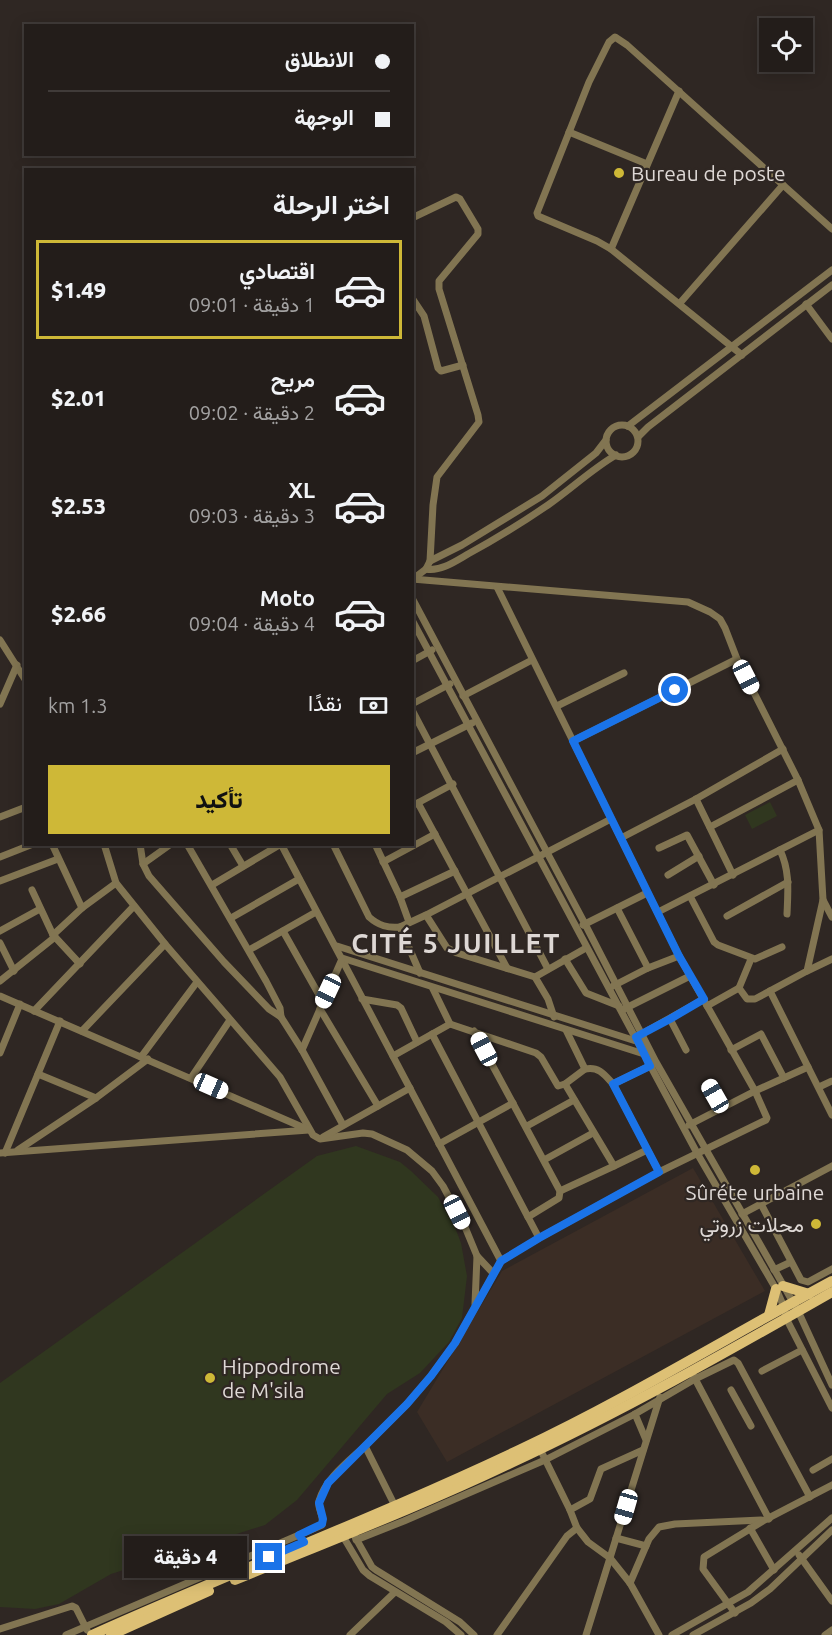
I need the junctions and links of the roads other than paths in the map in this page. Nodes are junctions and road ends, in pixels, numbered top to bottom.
1 (679, 91) junction
2 (569, 132) junction
3 (647, 164) junction
4 (783, 185) junction
5 (414, 217) edge
6 (832, 229) edge
7 (611, 249) junction
8 (832, 270) edge
9 (832, 285) edge
10 (414, 301) edge
11 (680, 303) junction
12 (806, 304) junction
13 (832, 339) edge
14 (734, 347) junction
15 (742, 355) junction
16 (464, 365) junction
17 (628, 426) junction
18 (638, 437) junction
19 (606, 440) junction
20 (616, 455) junction
21 (430, 561) junction
22 (426, 569) junction
23 (414, 578) edge
24 (414, 579) edge
25 (497, 587) junction
26 (414, 602) edge
27 (421, 615) junction
28 (414, 619) edge
29 (414, 624) edge
30 (0, 640) edge
31 (437, 648) junction
32 (2, 649) edge
33 (430, 652) junction
34 (737, 659) junction
35 (414, 660) edge
36 (531, 660) junction
37 (17, 665) junction
38 (624, 673) dead end
39 (24, 677) edge
40 (451, 683) junction
41 (463, 696) junction
42 (414, 703) edge
43 (0, 704) edge
44 (557, 706) junction
45 (414, 714) edge
46 (473, 722) junction
47 (573, 741) junction
48 (431, 744) junction
49 (783, 750) junction
50 (414, 752) edge
51 (798, 780) junction
52 (453, 784) junction
53 (696, 799) junction
54 (415, 805) edge
55 (24, 808) edge
56 (0, 817) edge
57 (610, 819) junction
58 (710, 827) junction
59 (819, 830) junction
60 (435, 834) junction
61 (621, 838) junction
62 (414, 845) edge
63 (28, 846) edge
64 (53, 846) edge
65 (105, 846) edge
66 (140, 846) edge
67 (168, 846) edge
68 (188, 846) edge
69 (232, 846) edge
70 (278, 846) edge
71 (282, 846) edge
72 (336, 846) edge
73 (376, 846) edge
74 (413, 846) edge
75 (659, 848) dead end
76 (780, 850) junction
77 (543, 854) junction
78 (699, 856) junction
79 (0, 857) edge
80 (58, 859) junction
81 (383, 862) junction
82 (143, 864) junction
83 (243, 866) junction
84 (455, 871) junction
85 (668, 875) dead end
86 (734, 875) junction
87 (500, 877) junction
88 (299, 879) junction
89 (0, 880) edge
90 (788, 882) junction
91 (116, 883) junction
92 (212, 885) junction
93 (714, 885) junction
94 (32, 890) dead end
95 (647, 892) junction
96 (467, 893) junction
97 (690, 896) junction
98 (400, 897) junction
99 (823, 900) junction
100 (134, 906) junction
101 (82, 908) junction
102 (616, 908) junction
103 (40, 909) junction
104 (316, 912) junction
105 (658, 912) junction
106 (787, 914) dead end
107 (426, 915) junction
108 (727, 916) dead end
109 (832, 917) edge
110 (231, 918) junction
111 (409, 922) junction
112 (585, 924) junction
113 (400, 927) junction
114 (576, 929) junction
115 (0, 931) edge
116 (283, 931) junction
117 (54, 936) junction
118 (0, 943) edge
119 (165, 944) junction
120 (337, 946) junction
121 (782, 947) dead end
122 (586, 948) junction
123 (249, 950) junction
124 (679, 956) junction
125 (342, 959) junction
126 (750, 959) junction
127 (832, 959) edge
128 (565, 960) junction
129 (80, 964) junction
130 (507, 968) junction
131 (648, 968) junction
132 (548, 969) junction
133 (14, 970) junction
134 (807, 971) junction
135 (423, 974) junction
136 (690, 976) junction
137 (535, 977) junction
138 (0, 981) edge
139 (197, 982) junction
140 (423, 986) junction
141 (613, 986) junction
142 (739, 988) junction
143 (433, 989) junction
144 (770, 991) junction
145 (0, 996) edge
146 (362, 999) junction
147 (706, 1002) junction
148 (20, 1004) junction
149 (322, 1005) junction
150 (623, 1008) junction
151 (34, 1011) junction
152 (281, 1017) junction
153 (557, 1018) junction
154 (670, 1019) junction
155 (231, 1020) junction
156 (60, 1022) junction
157 (450, 1024) junction
158 (558, 1027) junction
159 (566, 1030) junction
160 (82, 1031) junction
161 (474, 1031) junction
162 (432, 1034) junction
163 (639, 1038) junction
164 (417, 1042) junction
165 (302, 1050) junction
166 (686, 1050) dead end
167 (731, 1050) junction
168 (0, 1053) edge
169 (644, 1054) junction
170 (393, 1056) junction
171 (144, 1058) junction
172 (653, 1064) junction
173 (808, 1067) junction
174 (585, 1069) junction
175 (38, 1074) junction
176 (191, 1078) junction
177 (784, 1078) junction
178 (832, 1080) edge
179 (565, 1084) junction
180 (613, 1084) junction
181 (708, 1084) dead end
182 (819, 1087) junction
183 (410, 1088) junction
184 (755, 1091) junction
185 (96, 1098) junction
186 (574, 1100) junction
187 (513, 1103) junction
188 (378, 1106) junction
189 (721, 1108) junction
190 (832, 1115) edge
191 (478, 1122) junction
192 (343, 1125) junction
193 (527, 1126) junction
194 (687, 1126) junction
195 (309, 1130) junction
196 (593, 1133) junction
197 (320, 1139) junction
198 (439, 1144) junction
199 (705, 1149) junction
200 (647, 1150) junction
201 (16, 1152) junction
202 (2, 1153) edge
203 (698, 1153) junction
204 (544, 1160) junction
205 (614, 1166) junction
206 (832, 1166) edge
207 (659, 1172) junction
208 (560, 1191) junction
209 (761, 1204) junction
210 (742, 1214) junction
211 (528, 1217) junction
212 (539, 1238) junction
213 (477, 1256) junction
214 (501, 1261) junction
215 (791, 1262) junction
216 (832, 1269) edge
217 (774, 1270) junction
218 (494, 1273) junction
219 (832, 1281) edge
220 (779, 1288) junction
221 (832, 1292) edge
222 (809, 1294) junction
223 (475, 1307) junction
224 (790, 1310) junction
225 (769, 1315) junction
226 (802, 1350) junction
227 (762, 1371) dead end
228 (693, 1375) junction
229 (832, 1385) edge
230 (663, 1386) junction
231 (731, 1390) dead end
232 (660, 1399) junction
233 (832, 1408) edge
234 (635, 1414) junction
235 (751, 1426) dead end
236 (646, 1440) junction
237 (365, 1446) junction
238 (540, 1449) junction
239 (643, 1450) junction
240 (832, 1459) edge
241 (545, 1460) junction
242 (813, 1470) dead end
243 (832, 1485) edge
244 (810, 1497) junction
245 (396, 1509) junction
246 (570, 1510) junction
247 (832, 1518) edge
248 (766, 1520) junction
249 (577, 1528) junction
250 (750, 1528) junction
251 (832, 1530) edge
252 (348, 1532) junction
253 (616, 1538) junction
254 (301, 1539) junction
255 (646, 1546) junction
256 (796, 1550) junction
257 (610, 1558) junction
258 (802, 1559) junction
259 (774, 1570) junction
260 (630, 1583) junction
261 (395, 1592) junction
262 (832, 1601) edge
263 (728, 1604) junction
264 (735, 1613) junction
265 (0, 1629) edge
266 (832, 1630) edge
267 (89, 1632) edge
268 (677, 1634) edge
269 (66, 1635) edge
270 (111, 1635) edge
271 (350, 1635) edge
272 (461, 1635) edge
273 (474, 1635) edge
274 (497, 1635) edge
275 (586, 1635) edge
276 (659, 1635) edge
277 (693, 1635) edge
278 (825, 1635) edge

1 - 2 street
1 - 3 street
1 - 4 street
2 - 3 street
2 - 7 street
3 - 7 street
4 - 6 street
4 - 11 street
5 - 16 street
7 - 11 street
8 - 14 street
9 - 12 street
10 - 16 street
11 - 14 street
12 - 13 street
12 - 15 street
14 - 15 street
14 - 17 street
15 - 18 street
16 - 21 street
17 - 18 street
17 - 19 street
18 - 20 street
19 - 20 street
19 - 21 street
20 - 22 street
21 - 22 street
22 - 23 street
24 - 25 street
25 - 34 street
25 - 36 street
26 - 27 street
27 - 28 street
27 - 31 street
29 - 33 street
30 - 32 street
31 - 33 street
31 - 40 street
32 - 37 street
33 - 35 street
33 - 40 street
34 - 47 street
34 - 49 street
36 - 41 street
36 - 44 street
37 - 39 street
37 - 43 street
38 - 44 street
40 - 41 street
40 - 42 street
40 - 46 street
41 - 46 street
44 - 47 street
45 - 48 street
46 - 48 street
46 - 77 street
47 - 57 street
48 - 50 street
48 - 52 street
49 - 51 street
49 - 53 street
51 - 58 street
51 - 59 street
52 - 54 street
52 - 87 street
53 - 58 street
53 - 61 street
54 - 60 street
55 - 56 street
57 - 61 street
57 - 77 street
58 - 86 street
59 - 76 street
59 - 99 street
60 - 62 street
60 - 84 street
61 - 95 street
63 - 79 street
64 - 80 street
65 - 91 street
66 - 82 street
67 - 82 street
68 - 92 street
69 - 83 street
70 - 83 street
71 - 88 street
72 - 113 street
73 - 81 street
74 - 81 street
75 - 78 street
76 - 86 street
76 - 90 street
77 - 87 street
77 - 112 street
77 - 114 street
78 - 85 street
78 - 93 street
80 - 89 street
80 - 101 street
81 - 98 street
82 - 152 street
83 - 92 street
84 - 96 street
84 - 98 street
86 - 93 street
87 - 96 street
87 - 132 street
88 - 104 street
88 - 110 street
90 - 106 street
90 - 108 street
91 - 100 street
91 - 101 street
92 - 110 street
93 - 97 street
94 - 103 street
95 - 102 street
95 - 105 street
96 - 107 street
96 - 130 street
97 - 105 street
97 - 126 street
98 - 111 street
99 - 109 street
99 - 134 street
100 - 119 street
100 - 129 street
101 - 117 street
102 - 112 street
102 - 131 street
103 - 115 street
103 - 117 street
104 - 116 street
104 - 120 street
105 - 124 street
107 - 111 street
107 - 130 street
110 - 123 street
111 - 113 street
112 - 114 street
112 - 141 street
113 - 135 street
114 - 122 street
116 - 123 street
116 - 149 street
117 - 129 street
117 - 133 street
118 - 133 street
119 - 139 street
119 - 160 street
120 - 125 street
120 - 135 street
121 - 126 street
122 - 128 street
122 - 141 street
123 - 152 street
124 - 131 street
124 - 136 street
125 - 140 street
125 - 146 street
125 - 149 street
126 - 142 street
127 - 134 street
128 - 132 street
128 - 150 street
129 - 151 street
130 - 137 street
131 - 141 street
132 - 137 street
133 - 138 street
134 - 144 street
135 - 140 street
135 - 153 street
136 - 147 street
136 - 150 street
137 - 153 street
139 - 155 street
139 - 171 street
140 - 143 street
141 - 150 street
142 - 144 street
142 - 147 street
143 - 157 street
143 - 158 street
144 - 173 street
145 - 148 street
146 - 164 street
146 - 170 street
147 - 154 street
147 - 167 street
148 - 151 street
148 - 168 street
149 - 165 street
149 - 188 street
150 - 163 street
151 - 156 street
152 - 165 street
153 - 158 street
153 - 163 street
154 - 163 street
154 - 166 street
155 - 176 street
155 - 195 street
156 - 160 street
156 - 175 street
157 - 161 street
157 - 162 street
158 - 159 street
159 - 169 street
159 - 174 street
160 - 171 street
161 - 179 street
161 - 187 street
162 - 164 street
162 - 191 street
163 - 169 street
163 - 172 street
164 - 170 street
165 - 192 street
167 - 177 street
167 - 184 street
169 - 172 street
170 - 183 street
171 - 176 street
171 - 185 street
172 - 180 street
172 - 194 street
173 - 177 street
173 - 182 street
174 - 179 street
174 - 180 street
175 - 185 street
175 - 202 street
176 - 195 street
177 - 184 street
178 - 182 street
179 - 186 street
180 - 200 street
181 - 189 street
182 - 190 street
183 - 188 street
183 - 198 street
184 - 189 street
184 - 199 street
185 - 201 street
186 - 193 street
186 - 196 street
187 - 191 street
187 - 193 street
188 - 192 street
189 - 194 street
191 - 198 street
191 - 211 street
192 - 197 street
193 - 204 street
194 - 199 street
194 - 203 street
195 - 197 street
195 - 201 street
196 - 204 street
196 - 205 street
197 - 213 street
198 - 214 street
199 - 203 street
199 - 210 street
200 - 205 street
200 - 207 street
201 - 202 street
203 - 207 street
203 - 220 street
204 - 208 street
205 - 208 street
206 - 209 street
207 - 212 street
208 - 211 street
209 - 210 street
209 - 215 street
210 - 217 street
211 - 212 street
212 - 214 street
213 - 218 street
213 - 223 street
214 - 218 street
215 - 216 street
215 - 217 street
217 - 220 street
218 - 223 street
219 - 222 main road
220 - 222 main road
220 - 224 street
220 - 225 main road
221 - 224 main road
222 - 224 main road
223 - 237 street
224 - 225 main road
224 - 226 street
224 - 228 main road
224 - 229 street
225 - 245 main road
226 - 227 street
226 - 233 street
228 - 230 main road
228 - 232 street
228 - 244 street
228 - 248 street
230 - 232 street
230 - 238 main road
231 - 235 street
232 - 234 street
232 - 236 street
234 - 236 street
234 - 241 street
236 - 239 street
237 - 245 street
237 - 254 street
238 - 241 street
238 - 245 main road
239 - 246 street
239 - 253 street
240 - 242 street
241 - 246 street
241 - 252 street
243 - 244 street
244 - 248 street
245 - 252 main road
246 - 249 street
247 - 256 street
248 - 250 street
248 - 255 street
249 - 257 street
249 - 274 street
250 - 259 street
250 - 263 street
251 - 258 street
252 - 254 main road
252 - 261 street
252 - 270 main road
252 - 273 street
253 - 255 street
253 - 257 street
254 - 267 main road
255 - 260 street
256 - 258 street
256 - 259 street
257 - 260 street
257 - 275 street
258 - 262 street
258 - 264 street
259 - 263 street
260 - 276 street
261 - 271 street
261 - 272 street
263 - 264 street
263 - 268 street
264 - 277 street
265 - 267 street
266 - 278 street
267 - 269 street

